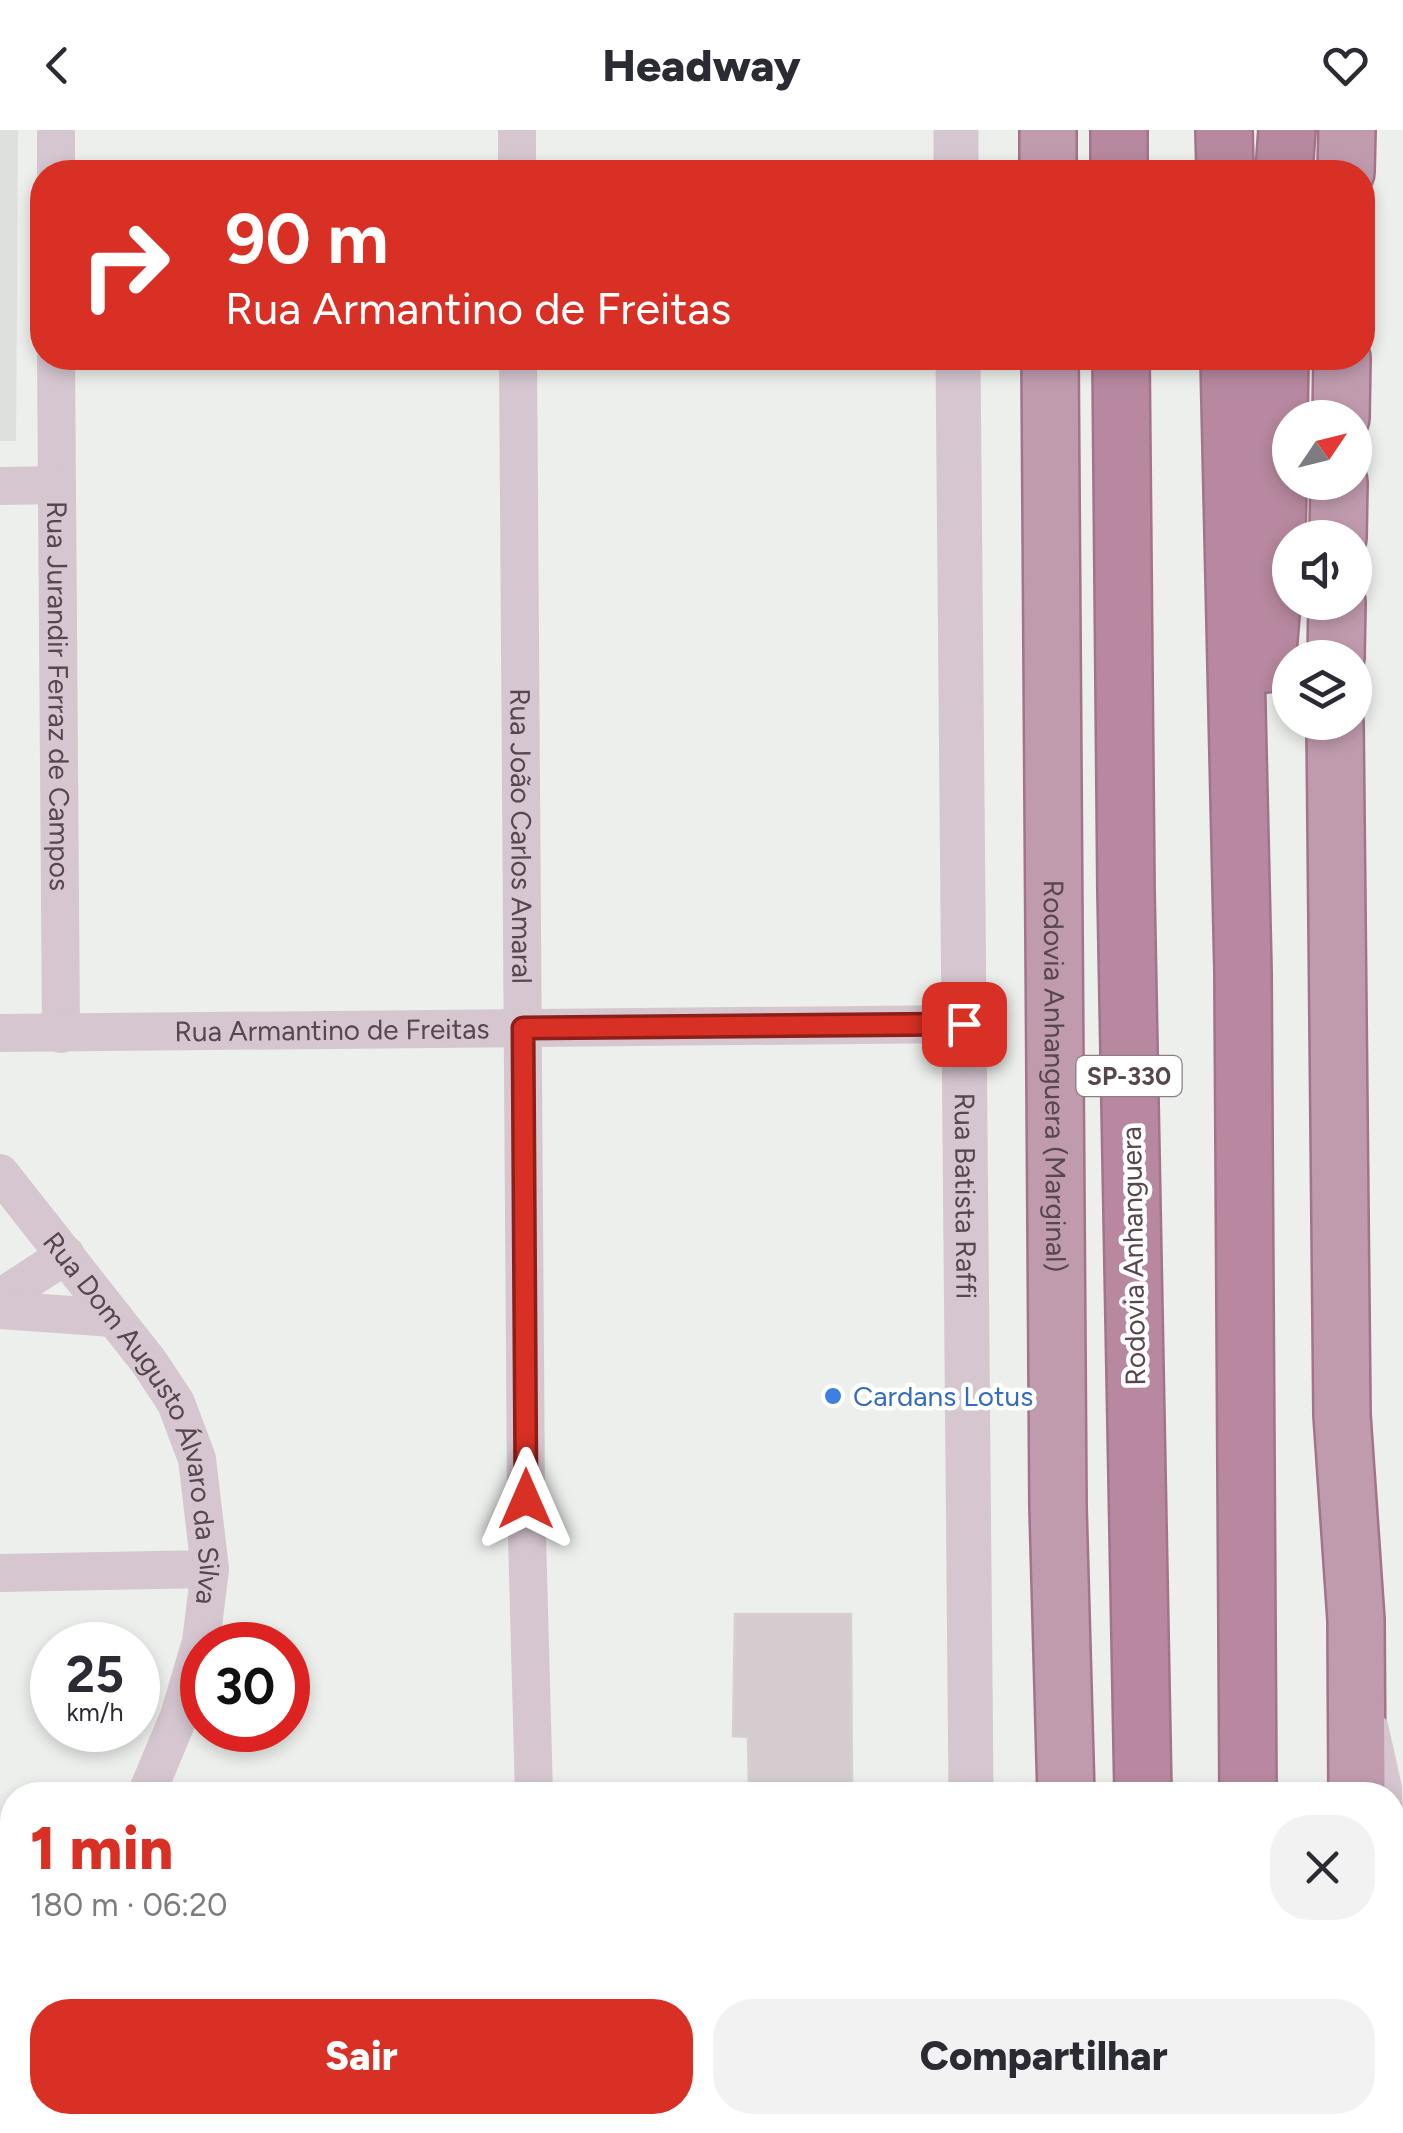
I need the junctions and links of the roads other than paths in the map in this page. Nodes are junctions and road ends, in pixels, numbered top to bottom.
1 (56, 130) edge
2 (516, 130) edge
3 (956, 130) edge
4 (1048, 130) edge
5 (1119, 130) edge
6 (1224, 130) edge
7 (1286, 130) edge
8 (1346, 130) edge
9 (56, 160) edge
10 (517, 160) edge
11 (956, 160) edge
12 (1048, 160) edge
13 (1120, 160) edge
14 (1225, 160) edge
15 (1285, 160) edge
16 (1346, 160) edge
17 (56, 370) edge
18 (518, 370) edge
19 (958, 370) edge
20 (1050, 370) edge
21 (1121, 370) edge
22 (1229, 370) edge
23 (1280, 370) edge
24 (1342, 370) edge
25 (1341, 400) edge
26 (55, 484) junction
27 (0, 486) edge
28 (1335, 740) edge
29 (1243, 972) junction
30 (964, 1024) junction
31 (523, 1028) junction
32 (0, 1033) edge
33 (62, 1034) junction
34 (0, 1173) edge
35 (66, 1255) junction
36 (0, 1298) edge
37 (0, 1310) edge
38 (113, 1318) junction
39 (210, 1569) junction
40 (0, 1573) edge
41 (1356, 1620) junction
42 (151, 1782) edge
43 (534, 1782) edge
44 (971, 1782) edge
45 (1066, 1782) edge
46 (1143, 1782) edge
47 (1248, 1782) edge
48 (1357, 1782) edge
49 (1392, 1782) edge

1 - 9 street
2 - 10 street
3 - 11 street
4 - 12 highway
5 - 13 highway
6 - 14 highway
7 - 15 highway
8 - 16 highway
17 - 26 street, Rua Jurandir Ferraz de Campos
18 - 31 street, Rua João Carlos Amaral
19 - 30 street, Rua Batista Raffi
20 - 45 highway, Rodovia Anhanguera (Marginal)
21 - 46 highway, Rodovia Anhanguera / SP-330
22 - 29 highway
23 - 29 highway
24 - 25 highway
26 - 27 street
26 - 33 street, Rua Jurandir Ferraz de Campos
28 - 41 highway
29 - 47 highway
30 - 31 street, Rua Armantino de Freitas
30 - 44 street, Rua Batista Raffi
31 - 33 street, Rua Armantino de Freitas
31 - 43 street, Rua João Carlos Amaral
32 - 33 street, Rua Armantino de Freitas
34 - 35 street, Rua Dom Augusto Álvaro da Silva
35 - 36 street
35 - 38 street, Rua Dom Augusto Álvaro da Silva
37 - 38 street
38 - 39 street, Rua Dom Augusto Álvaro da Silva
39 - 40 street
39 - 42 street, Rua Dom Augusto Álvaro da Silva
41 - 48 highway
41 - 49 lane

